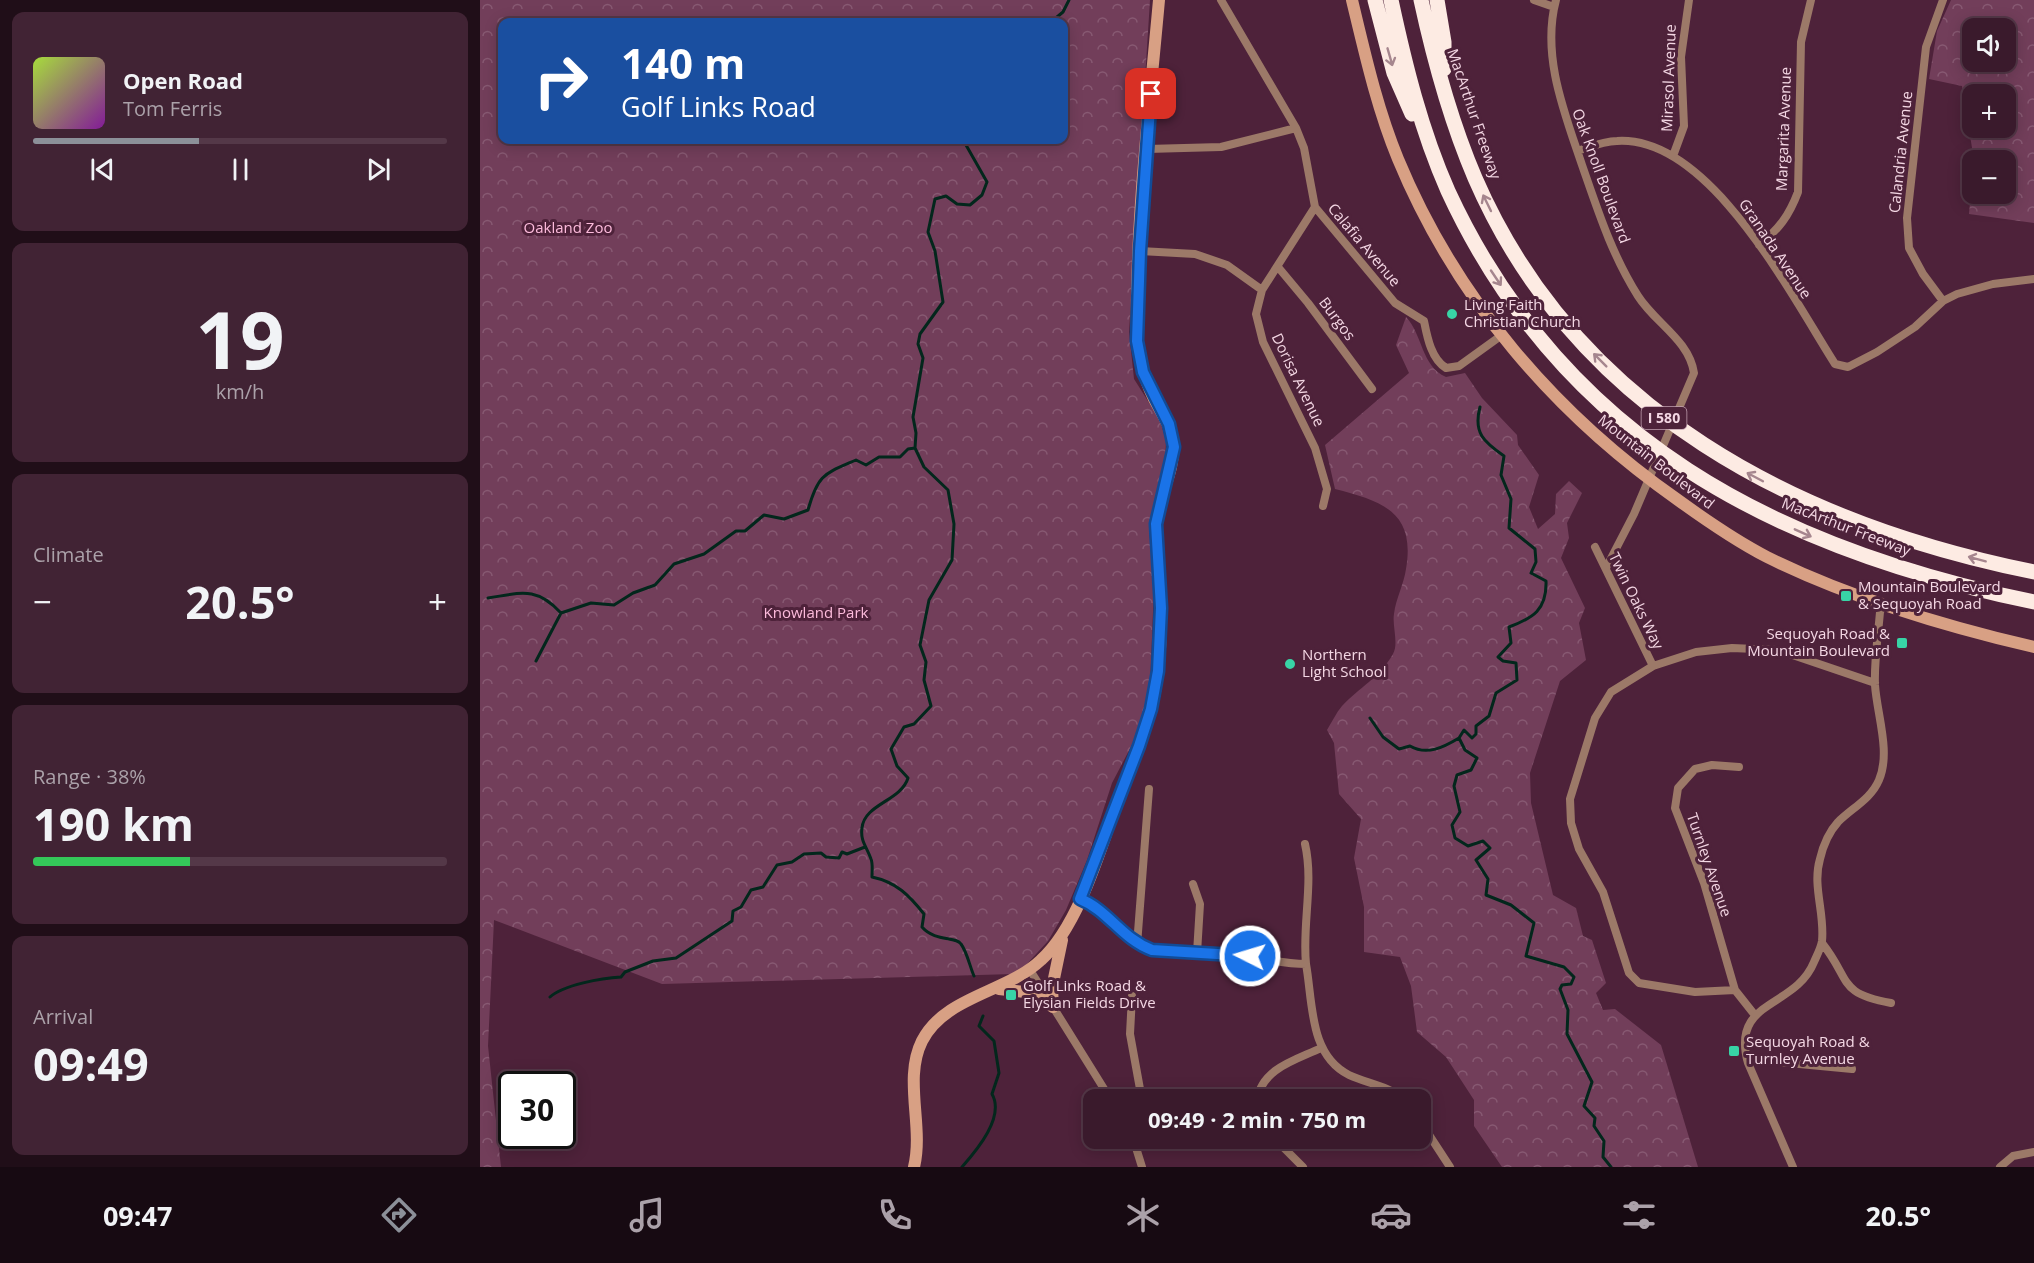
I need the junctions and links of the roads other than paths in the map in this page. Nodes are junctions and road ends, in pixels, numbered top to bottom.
1 (1159, 0) edge
2 (1221, 0) edge
3 (1352, 0) edge
4 (1375, 0) edge
5 (1391, 0) edge
6 (1421, 0) edge
7 (1437, 0) edge
8 (1534, 0) edge
9 (1689, 0) edge
10 (1811, 0) edge
11 (1943, 0) edge
12 (1555, 4) edge
13 (1444, 87) junction
14 (1296, 128) junction
15 (1147, 149) junction
16 (1578, 151) junction
17 (1673, 156) junction
18 (1448, 190) junction
19 (1315, 207) junction
20 (1759, 245) junction
21 (1140, 251) junction
22 (1278, 267) junction
23 (2034, 279) edge
24 (1262, 290) junction
25 (1943, 301) junction
26 (1502, 335) junction
27 (1372, 389) dead end
28 (1323, 506) dead end
29 (1595, 547) dead end
30 (1606, 568) junction
31 (2034, 572) edge
32 (2034, 602) edge
33 (1884, 603) junction
34 (2034, 646) edge
35 (1653, 666) junction
36 (1875, 683) junction
37 (1739, 767) dead end
38 (1149, 789) dead end
39 (1305, 844) dead end
40 (1193, 884) dead end
41 (1080, 899) junction
42 (1064, 930) junction
43 (1822, 943) junction
44 (1137, 945) junction
45 (1197, 953) junction
46 (1306, 964) junction
47 (1030, 970) junction
48 (997, 989) junction
49 (1735, 990) junction
50 (1132, 996) dead end
51 (1891, 1004) dead end
52 (1053, 1006) junction
53 (1754, 1014) junction
54 (1321, 1048) junction
55 (1747, 1059) junction
56 (1852, 1069) dead end
57 (1104, 1089) edge
58 (1140, 1089) edge
59 (1261, 1089) edge
60 (1388, 1089) edge
61 (1431, 1138) edge
62 (1136, 1149) edge
63 (1285, 1149) edge
64 (2034, 1152) edge
65 (914, 1167) edge
66 (1142, 1167) edge
67 (1304, 1167) edge
68 (1450, 1167) edge
69 (1793, 1167) edge
70 (2000, 1167) edge

1 - 15 main road
2 - 14 street, Calafia Avenue
3 - 26 main road, Mountain Boulevard
4 -> 18 highway
5 - 18 highway, MacArthur Freeway / I 580
6 - 13 highway, MacArthur Freeway / I 580
7 - 13 highway
8 - 12 street
9 - 17 street, Mirasol Avenue
10 - 20 street, Margarita Avenue
11 - 25 street, Calandria Avenue
12 - 16 street, Oak Knoll Boulevard
31 -> 13 highway, MacArthur Freeway / I 580
14 - 15 street
14 - 19 street, Calafia Avenue
15 - 21 main road
16 - 17 street, Granada Avenue
16 - 30 street, Oak Knoll Boulevard
17 - 20 street, Granada Avenue
18 -> 32 highway, MacArthur Freeway / I 580
19 - 22 street, Dorisa Avenue
19 - 26 street, Calafia Avenue
20 - 25 street, Granada Avenue
21 - 24 street
21 - 41 main road
22 - 24 street, Dorisa Avenue
22 - 27 street, Burgos
23 - 25 street
24 - 28 street, Dorisa Avenue
26 - 33 main road, Mountain Boulevard
29 - 30 street, Twin Oaks Way
30 - 35 street, Twin Oaks Way
33 - 34 main road, Mountain Boulevard
33 - 36 street
35 - 36 street
35 - 49 street
36 - 43 street
37 - 49 street, Turnley Avenue
38 - 44 street
39 - 46 street
40 - 45 street
41 - 42 main road
41 - 44 street
42 - 47 main road
42 - 52 main road
43 - 51 street
43 - 53 street
44 - 45 street
45 - 46 street
46 - 54 street
47 - 48 main road
47 - 52 street
48 - 52 main road
48 - 65 main road
49 - 53 street, Turnley Avenue
50 - 58 street
52 - 57 street
53 - 55 street
54 - 59 street
54 - 60 street
55 - 56 street
55 - 69 street
61 - 68 street
62 - 66 street
63 - 67 street
64 - 70 street

